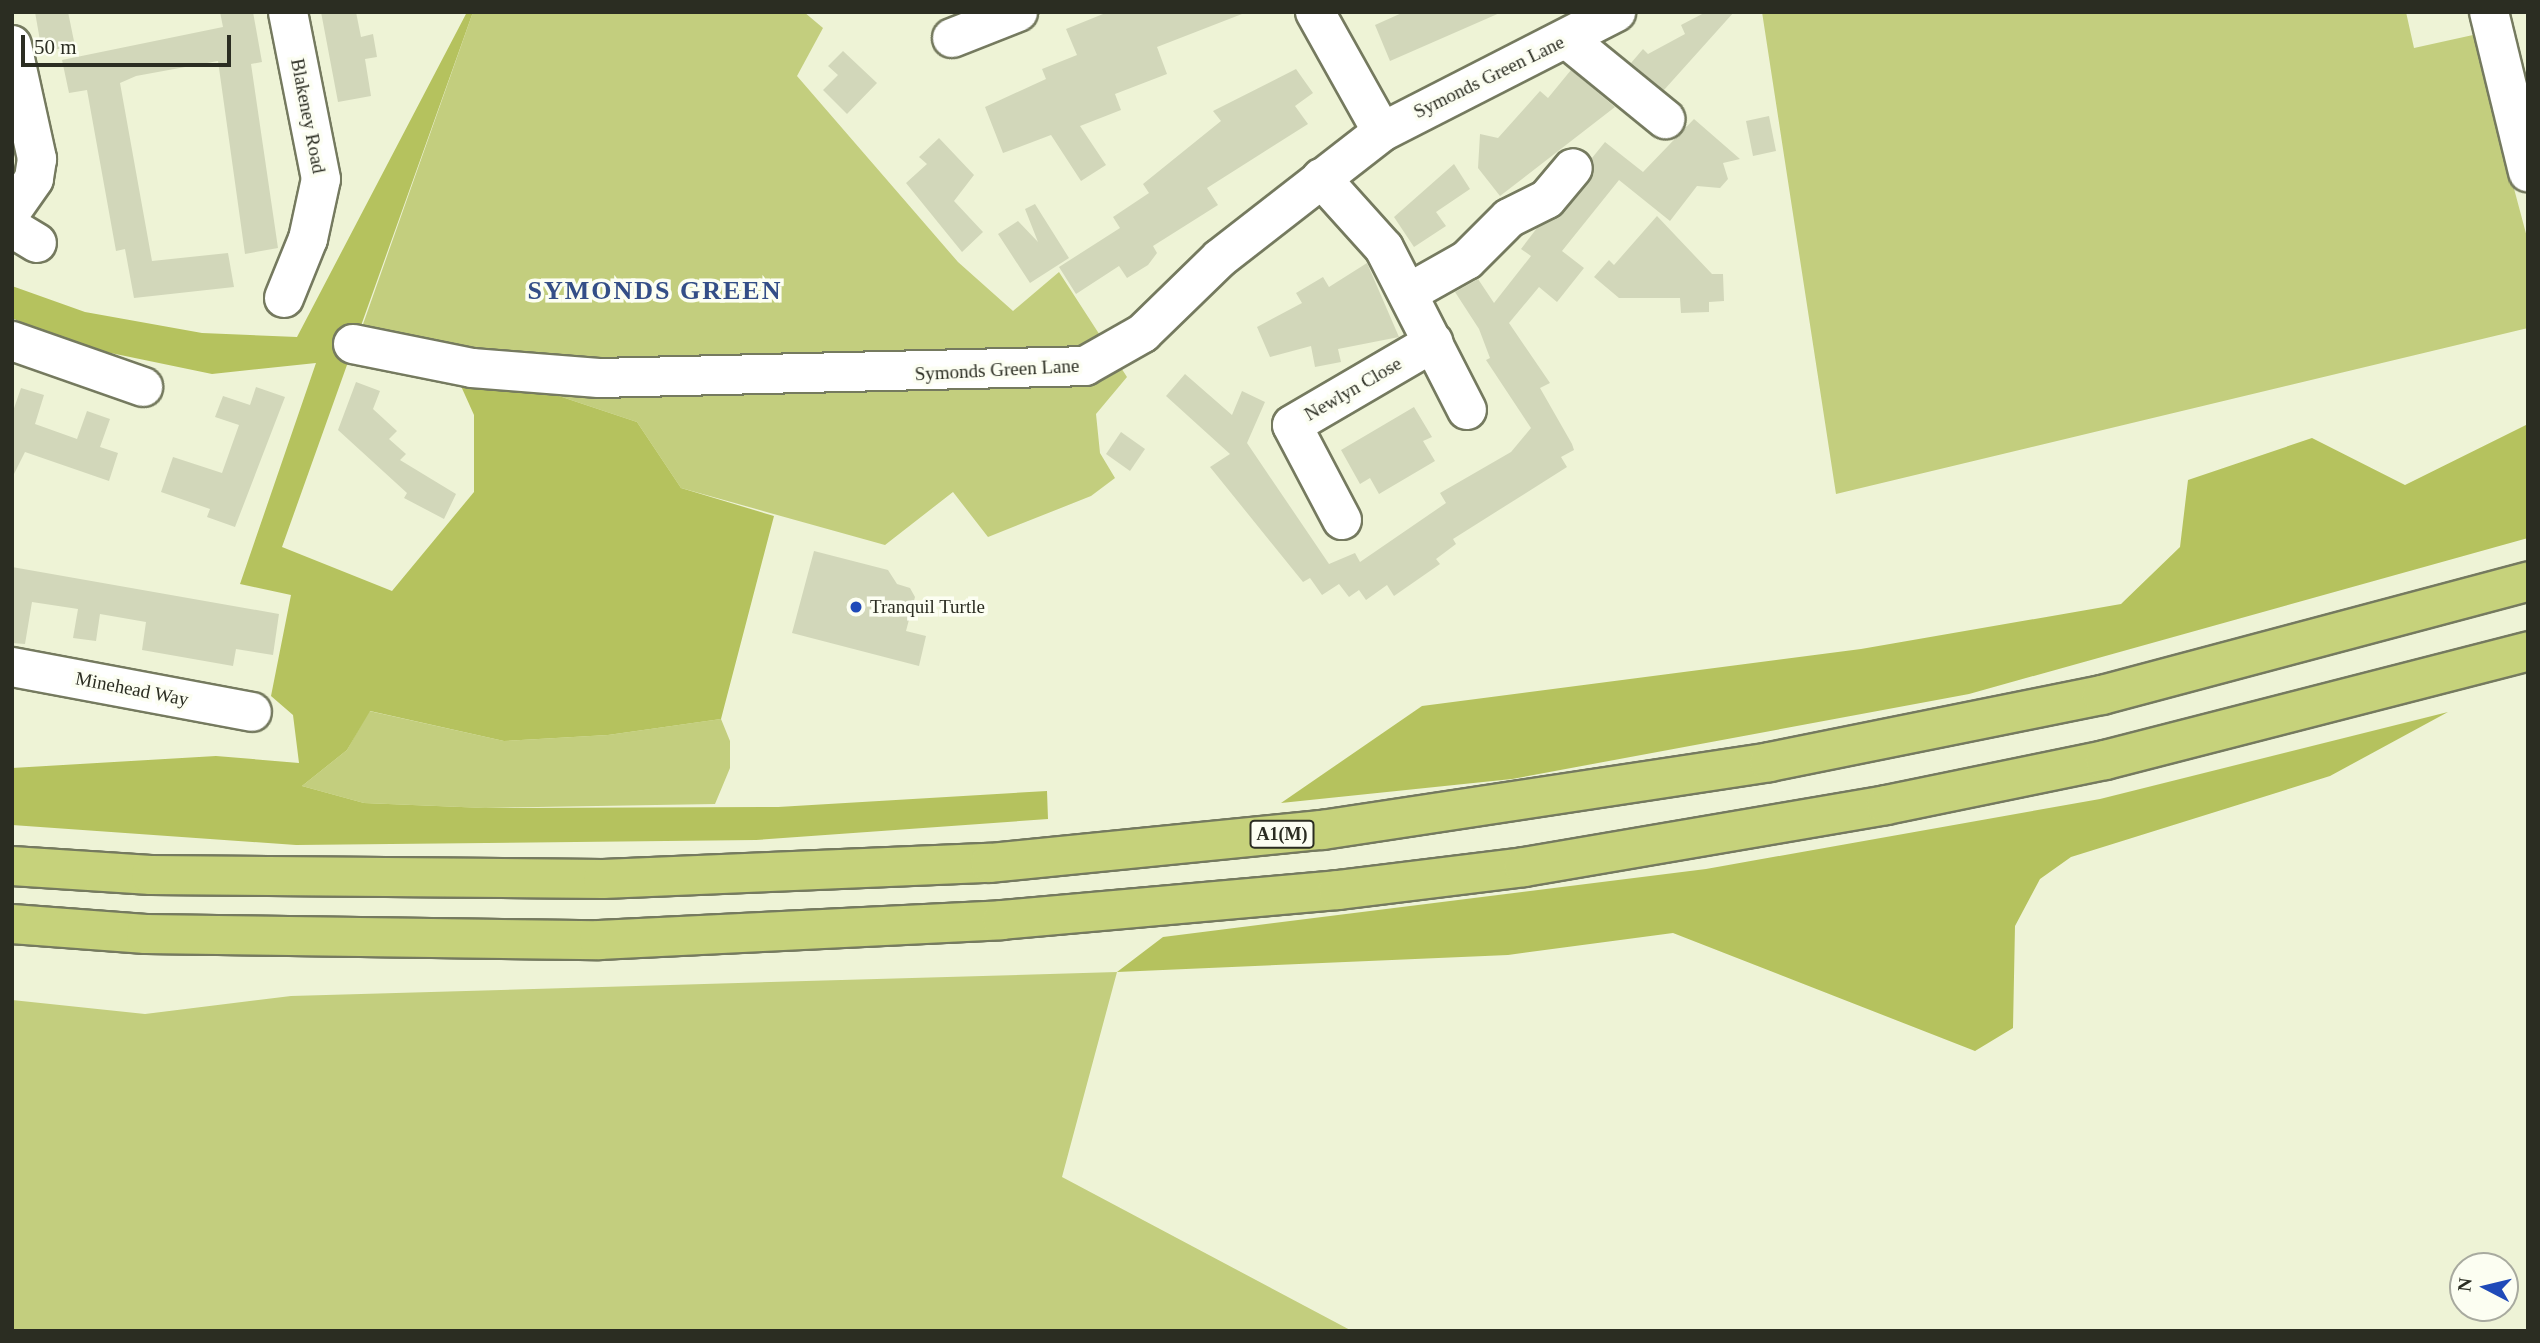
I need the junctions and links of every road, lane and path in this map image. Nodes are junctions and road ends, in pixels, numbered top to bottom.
1 (288, 12) edge
2 (1018, 12) edge
3 (1315, 12) edge
4 (1616, 12) edge
5 (2489, 12) edge
6 (952, 38) dead end
7 (1567, 39) junction
8 (12, 45) edge
9 (1665, 119) dead end
10 (1382, 132) junction
11 (1573, 169) dead end
12 (2528, 172) edge
13 (1321, 178) junction
14 (12, 210) edge
15 (1410, 292) junction
16 (284, 298) dead end
17 (12, 341) edge
18 (1434, 342) junction
19 (353, 344) dead end
20 (143, 387) dead end
21 (1467, 410) dead end
22 (1342, 520) dead end
23 (2528, 582) edge
24 (2528, 651) edge
25 (12, 667) edge
26 (252, 712) dead end
27 (12, 866) edge
28 (12, 925) edge

1 - 16 street, Blakeney Road
2 - 6 street
3 - 10 street
4 - 7 street, Symonds Green Lane
5 - 12 street
7 - 9 street
7 - 10 street, Symonds Green Lane
8 - 14 street
10 - 13 street, Symonds Green Lane
11 - 15 street
13 - 15 street
13 - 19 street, Symonds Green Lane
15 - 18 street
17 - 20 street
18 - 21 street
18 - 22 street, Newlyn Close
23 - 27 highway, A1(M)
24 - 28 highway
25 - 26 street, Minehead Way

